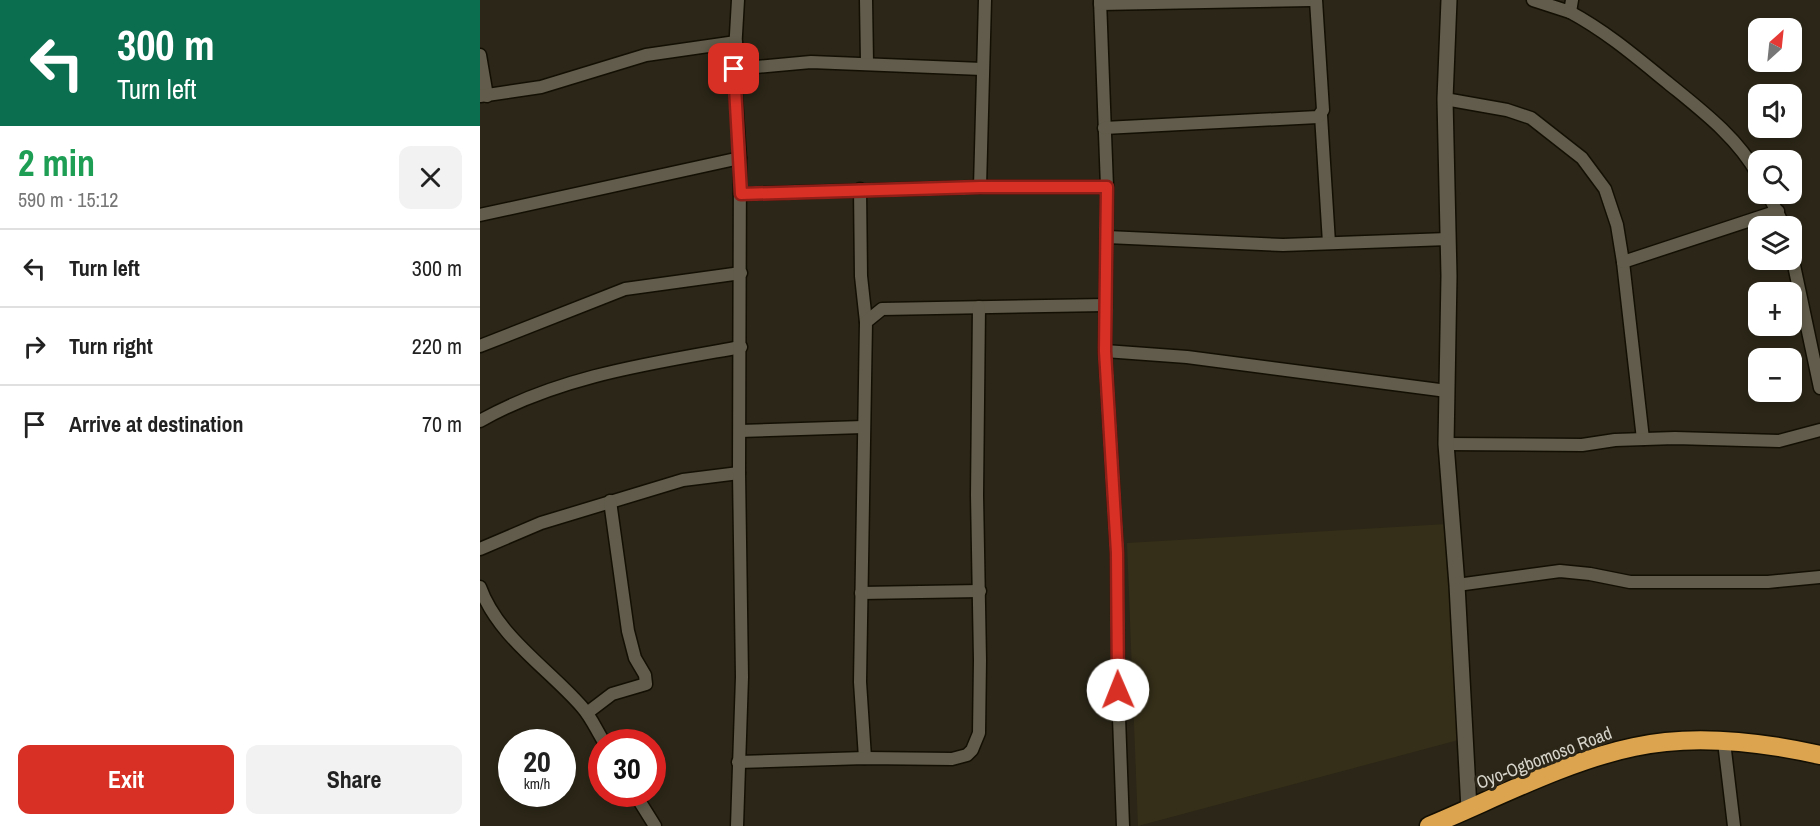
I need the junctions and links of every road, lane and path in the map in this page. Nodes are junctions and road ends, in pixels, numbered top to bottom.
1 (738, 0) edge
2 (866, 0) edge
3 (985, 0) edge
4 (1311, 0) edge
5 (1316, 0) edge
6 (1449, 0) edge
7 (1533, 0) edge
8 (1100, 2) edge
9 (1571, 6) edge
10 (736, 42) junction
11 (480, 56) edge
12 (867, 62) junction
13 (734, 69) junction
14 (982, 69) junction
15 (483, 96) edge
16 (1445, 99) junction
17 (1321, 115) junction
18 (1104, 128) junction
19 (740, 158) junction
20 (1748, 158) edge
21 (980, 187) junction
22 (1107, 187) junction
23 (860, 189) junction
24 (741, 194) junction
25 (1774, 204) edge
26 (1778, 211) junction
27 (480, 215) edge
28 (1780, 216) edge
29 (1107, 237) junction
30 (1448, 239) junction
31 (1329, 243) junction
32 (1623, 262) junction
33 (1795, 270) edge
34 (741, 273) junction
35 (1105, 305) junction
36 (979, 307) junction
37 (866, 322) junction
38 (480, 346) edge
39 (741, 347) junction
40 (1105, 351) junction
41 (1820, 388) edge
42 (1447, 391) junction
43 (480, 421) edge
44 (863, 427) junction
45 (1820, 430) edge
46 (740, 431) junction
47 (1643, 439) junction
48 (1446, 444) junction
49 (739, 473) junction
50 (610, 501) junction
51 (480, 549) edge
52 (1820, 577) edge
53 (1458, 585) junction
54 (480, 587) edge
55 (980, 591) junction
56 (861, 594) junction
57 (586, 714) junction
58 (596, 729) edge
59 (1724, 742) junction
60 (1820, 755) edge
61 (865, 758) junction
62 (738, 762) junction
63 (643, 807) edge
64 (1469, 809) junction
65 (655, 826) edge
66 (737, 826) edge
67 (1124, 826) edge
68 (1429, 826) edge
69 (1734, 826) edge

1 - 10 street
2 - 12 street
3 - 14 street
4 - 8 street
5 - 17 street
6 - 16 street
7 - 9 street
8 - 18 street
9 - 20 street
10 - 13 street
10 - 15 street
11 - 15 street
12 - 13 street
12 - 14 street
13 - 19 street
14 - 21 street
16 - 30 street
16 - 32 street
17 - 18 street
17 - 31 street
18 - 22 street
19 - 24 street
19 - 27 street
21 - 22 street
21 - 23 street
22 - 29 street
23 - 24 street
23 - 37 street
24 - 34 street
25 - 26 street
26 - 28 street
26 - 32 street
29 - 31 street
29 - 35 street
30 - 31 street
30 - 42 street
32 - 47 street
33 - 41 street
34 - 38 street
34 - 39 street
35 - 36 street
35 - 40 street
36 - 37 street
36 - 55 street
37 - 44 street
39 - 43 street
39 - 46 street
40 - 42 street
40 - 67 street
42 - 48 street
44 - 46 street
44 - 56 street
45 - 47 street
46 - 49 street
47 - 48 street
48 - 53 street
49 - 50 street
49 - 62 street
50 - 51 street
50 - 57 street
52 - 53 street
53 - 64 street
54 - 57 street
55 - 56 street
55 - 61 street
56 - 61 street
57 - 58 street
59 - 60 highway, Oyo-Ogbomoso Road
59 - 64 highway, Oyo-Ogbomoso Road
59 - 69 street
61 - 62 street
62 - 66 street
63 - 65 street
64 - 68 highway, Oyo-Ogbomoso Road

